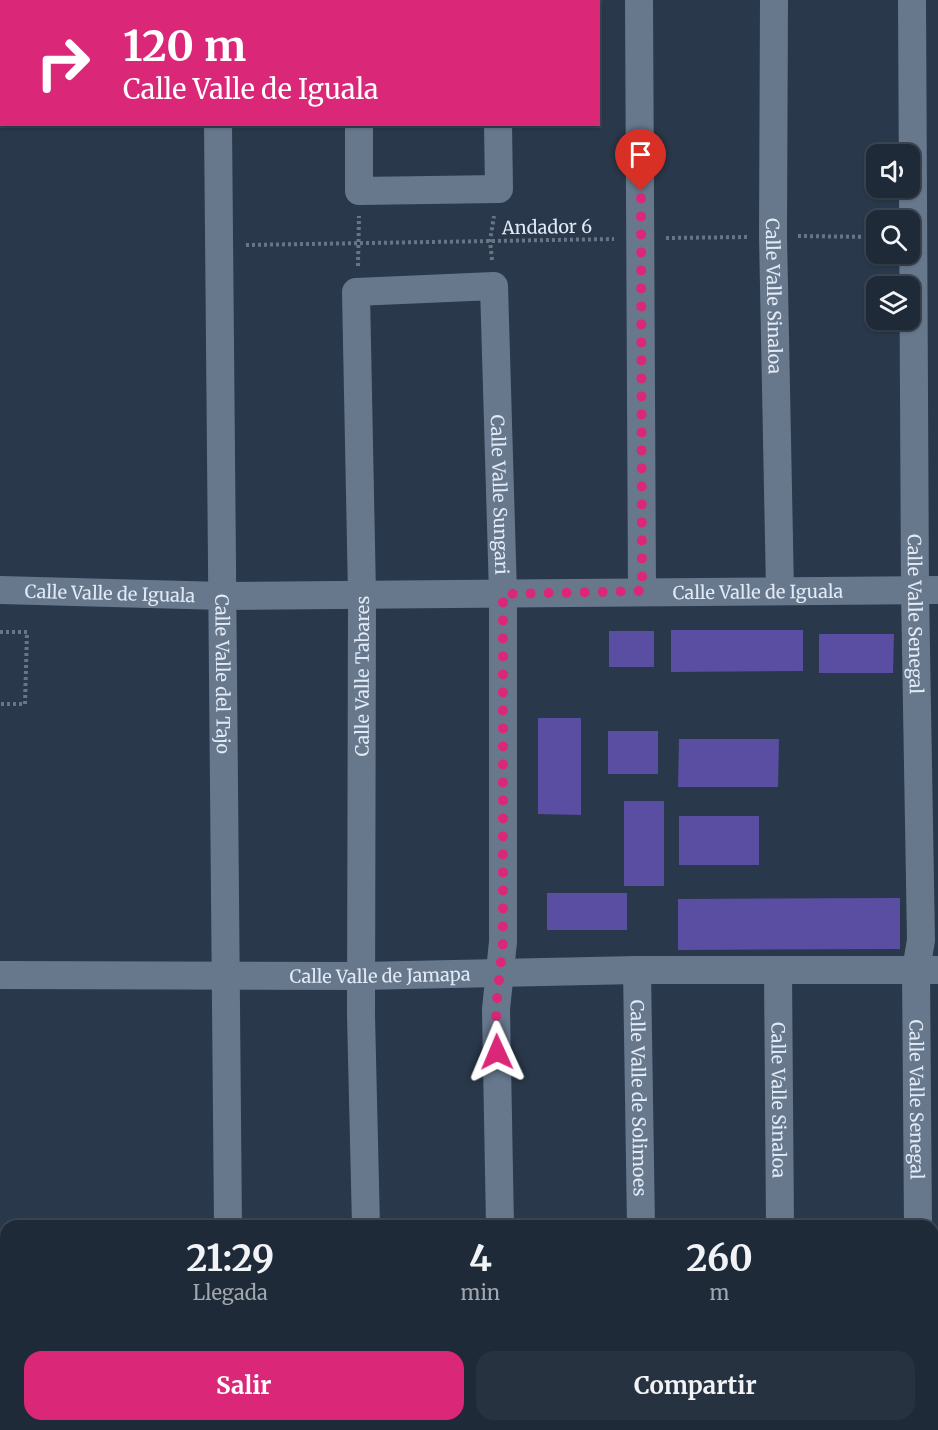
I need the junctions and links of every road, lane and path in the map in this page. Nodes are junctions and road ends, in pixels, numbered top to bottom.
1 (639, 0) edge
2 (774, 0) edge
3 (912, 0) edge
4 (218, 126) edge
5 (359, 126) edge
6 (498, 126) edge
7 (499, 189) junction
8 (359, 191) junction
9 (773, 236) junction
10 (866, 237) edge
11 (642, 239) junction
12 (490, 241) junction
13 (359, 243) junction
14 (218, 245) junction
15 (494, 286) junction
16 (356, 292) junction
17 (0, 590) edge
18 (642, 591) junction
19 (780, 591) junction
20 (927, 591) edge
21 (503, 594) junction
22 (362, 595) junction
23 (223, 596) junction
24 (0, 632) edge
25 (0, 704) edge
26 (638, 970) junction
27 (927, 970) edge
28 (778, 972) junction
29 (500, 974) junction
30 (0, 975) edge
31 (225, 976) junction
32 (361, 976) junction
33 (228, 1220) edge
34 (366, 1220) edge
35 (500, 1220) edge
36 (641, 1220) edge
37 (780, 1220) edge
38 (918, 1220) edge

1 - 11 street
2 - 9 street, Calle Valle Sinaloa
3 - 20 street, Calle Valle Senegal
4 - 14 street, Calle Valle del Tajo
5 - 8 street
6 - 7 street
7 - 8 street
7 - 12 path
8 - 13 path
9 - 10 path, Andador 6
9 - 11 path, Andador 6
9 - 19 street, Calle Valle Sinaloa
11 - 12 path, Andador 6
11 - 18 street
12 - 13 path, Andador 6
12 - 15 path
13 - 14 path, Andador 6
13 - 16 path
14 - 23 street, Calle Valle del Tajo
15 - 16 street
15 - 21 street, Calle Valle Sungari
16 - 22 street, Calle Valle Tabares
17 - 23 street, Calle Valle de Iguala
18 - 19 street, Calle Valle de Iguala
18 - 21 street, Calle Valle de Iguala
19 - 20 street, Calle Valle de Iguala
20 - 27 street, Calle Valle Senegal
21 - 22 street, Calle Valle de Iguala
21 - 29 street, Calle Valle Sungari
22 - 23 street, Calle Valle de Iguala
22 - 32 street, Calle Valle Tabares
23 - 31 street, Calle Valle del Tajo
24 - 25 path
26 - 28 street, Calle Valle de Jamapa
26 - 29 street, Calle Valle de Jamapa
26 - 36 street, Calle Valle de Solimoes
27 - 28 street, Calle Valle de Jamapa
27 - 38 street, Calle Valle Senegal
28 - 37 street, Calle Valle Sinaloa
29 - 32 street, Calle Valle de Jamapa
29 - 35 street, Calle Valle Sungari
30 - 31 street, Calle Valle de Jamapa
31 - 32 street, Calle Valle de Jamapa
31 - 33 street, Calle Valle del Tajo
32 - 34 street, Calle Valle Tabares

